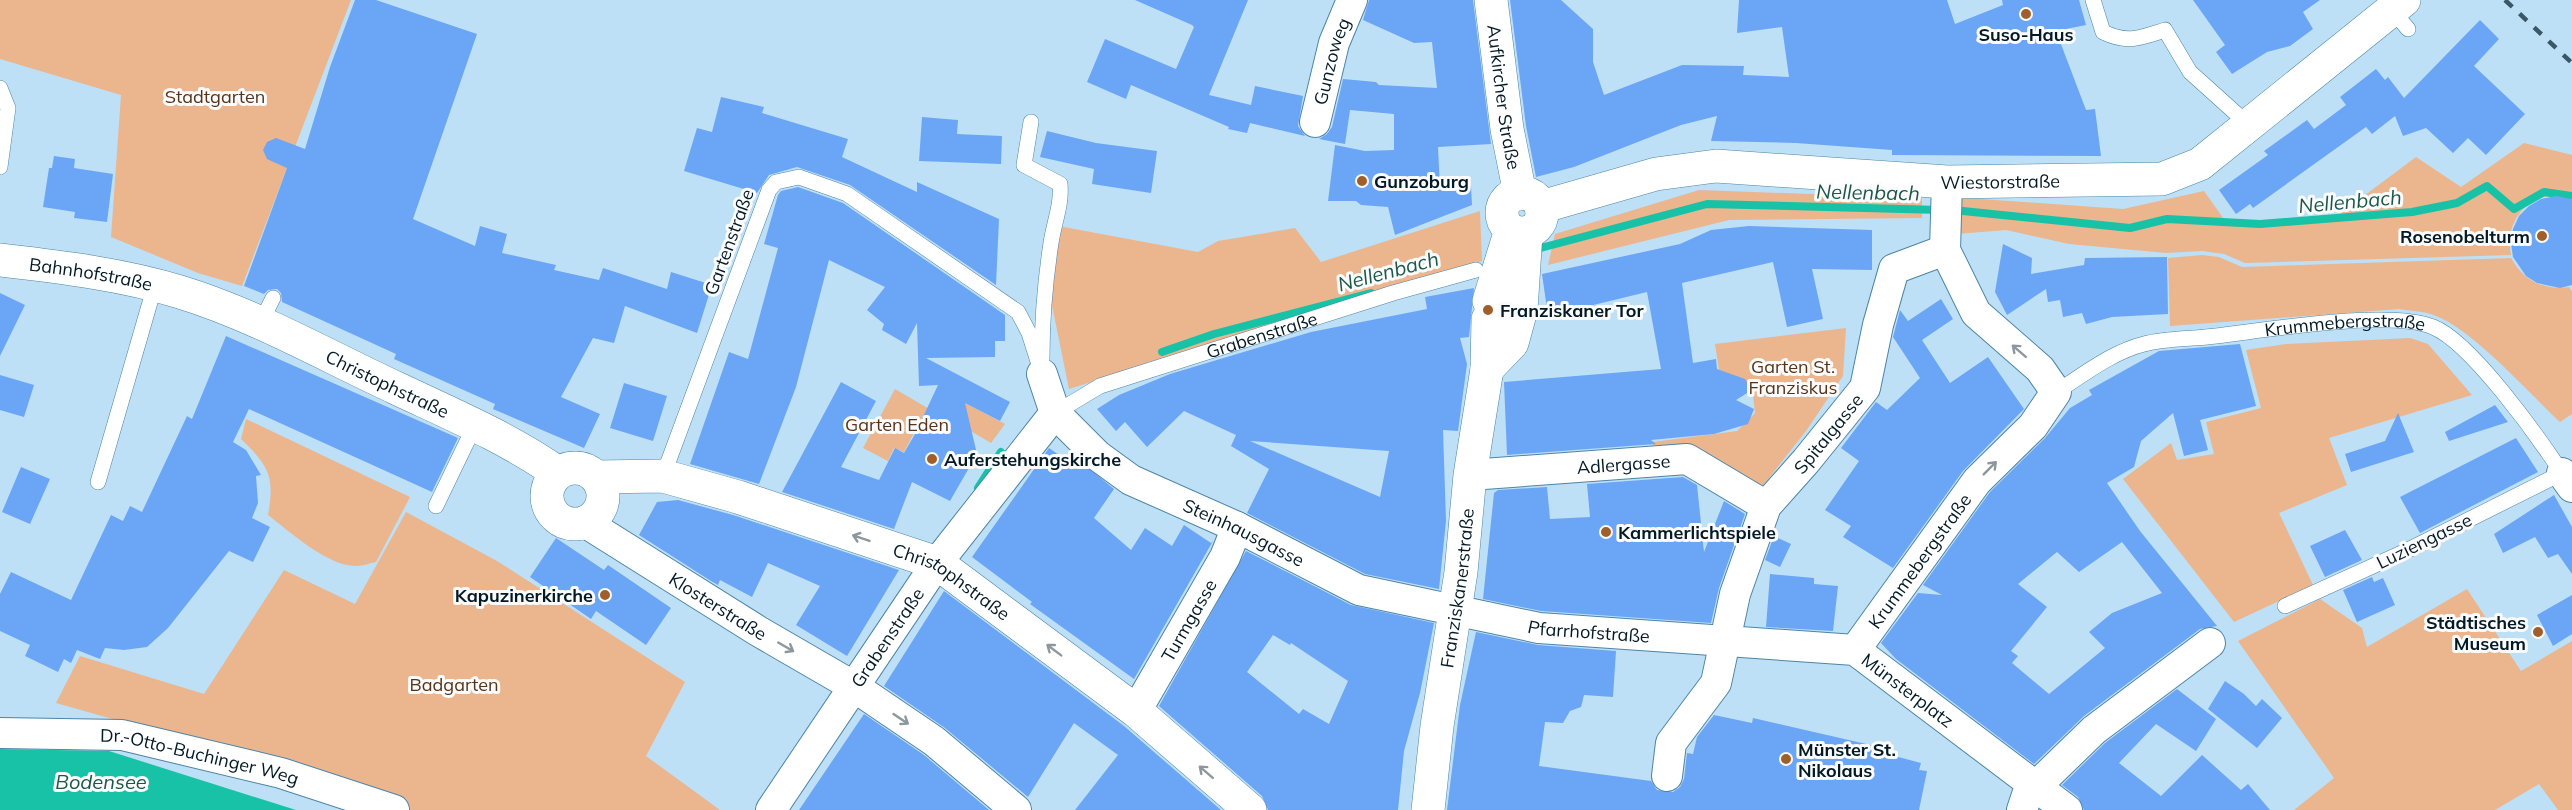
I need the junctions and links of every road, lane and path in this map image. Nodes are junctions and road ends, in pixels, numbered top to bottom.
1 (1352, 0) edge
2 (1491, 0) edge
3 (2092, 0) edge
4 (2401, 13) edge
5 (0, 88) edge
6 (1031, 122) dead end
7 (1315, 122) dead end
8 (2250, 126) junction
9 (0, 167) edge
10 (1946, 189) junction
11 (1524, 216) junction
12 (1945, 238) junction
13 (0, 260) edge
14 (167, 289) junction
15 (1495, 289) junction
16 (1487, 369) junction
17 (1042, 374) junction
18 (2056, 392) junction
19 (1055, 413) junction
20 (475, 426) junction
21 (1470, 475) junction
22 (663, 476) junction
23 (596, 477) junction
24 (2567, 480) edge
25 (98, 482) dead end
26 (552, 482) junction
27 (436, 506) dead end
28 (1766, 506) junction
29 (586, 523) junction
30 (1237, 527) junction
31 (937, 563) junction
32 (2285, 606) dead end
33 (1455, 611) junction
34 (1723, 639) junction
35 (2210, 643) dead end
36 (1855, 650) junction
37 (853, 686) junction
38 (1136, 711) junction
39 (0, 733) edge
40 (1667, 776) dead end
41 (2029, 799) edge
42 (394, 810) edge
43 (771, 810) edge
44 (1016, 810) edge
45 (1250, 810) edge
46 (1428, 810) edge
47 (2067, 810) edge

1 - 7 street, Gunzoweg
2 - 11 street, Aufkircher Straße
3 - 8 lane
4 - 8 street, Wiestorstraße
5 - 9 lane
6 - 17 lane
8 - 10 street, Wiestorstraße
10 - 11 street, Wiestorstraße
10 - 12 street
11 - 15 street, Franziskanerstraße
18 -> 12 street
12 - 28 street, Spitalgasse
13 - 14 street, Bahnhofstraße
14 - 20 street, Christophstraße
14 - 25 lane
15 - 16 street, Franziskanerstraße
15 - 16 street, Franziskanerstraße
15 - 19 lane, Grabenstraße
16 - 21 street, Franziskanerstraße
17 - 19 street
17 - 22 lane, Gartenstraße
18 - 24 lane, Krummebergstraße
36 -> 18 street, Krummebergstraße
19 - 30 street, Steinhausgasse
19 - 31 street, Grabenstraße
20 - 26 street, Christophstraße
20 - 27 lane
21 - 28 street, Adlergasse
21 - 33 street, Franziskanerstraße
22 - 23 street, Christophstraße
31 -> 22 street, Christophstraße
23 - 26 street, Christophstraße
23 - 29 street
24 - 32 lane, Luziengasse
26 - 29 street
28 - 34 street, Spitalgasse
29 -> 37 street, Klosterstraße
30 - 33 street, Steinhausgasse
30 - 38 street, Turmgasse
31 - 37 street, Grabenstraße
38 -> 31 street, Christophstraße
33 - 34 street, Pfarrhofstraße
33 - 46 street, Franziskanerstraße
34 - 36 street, Münsterplatz
34 - 40 street, Spitalgasse
35 - 41 street
36 - 41 street, Münsterplatz
37 - 43 street, Grabenstraße
37 -> 44 street, Klosterstraße
45 -> 38 street, Christophstraße
39 - 42 street, Dr.-Otto-Buchinger Weg
41 - 47 street, Münsterplatz

